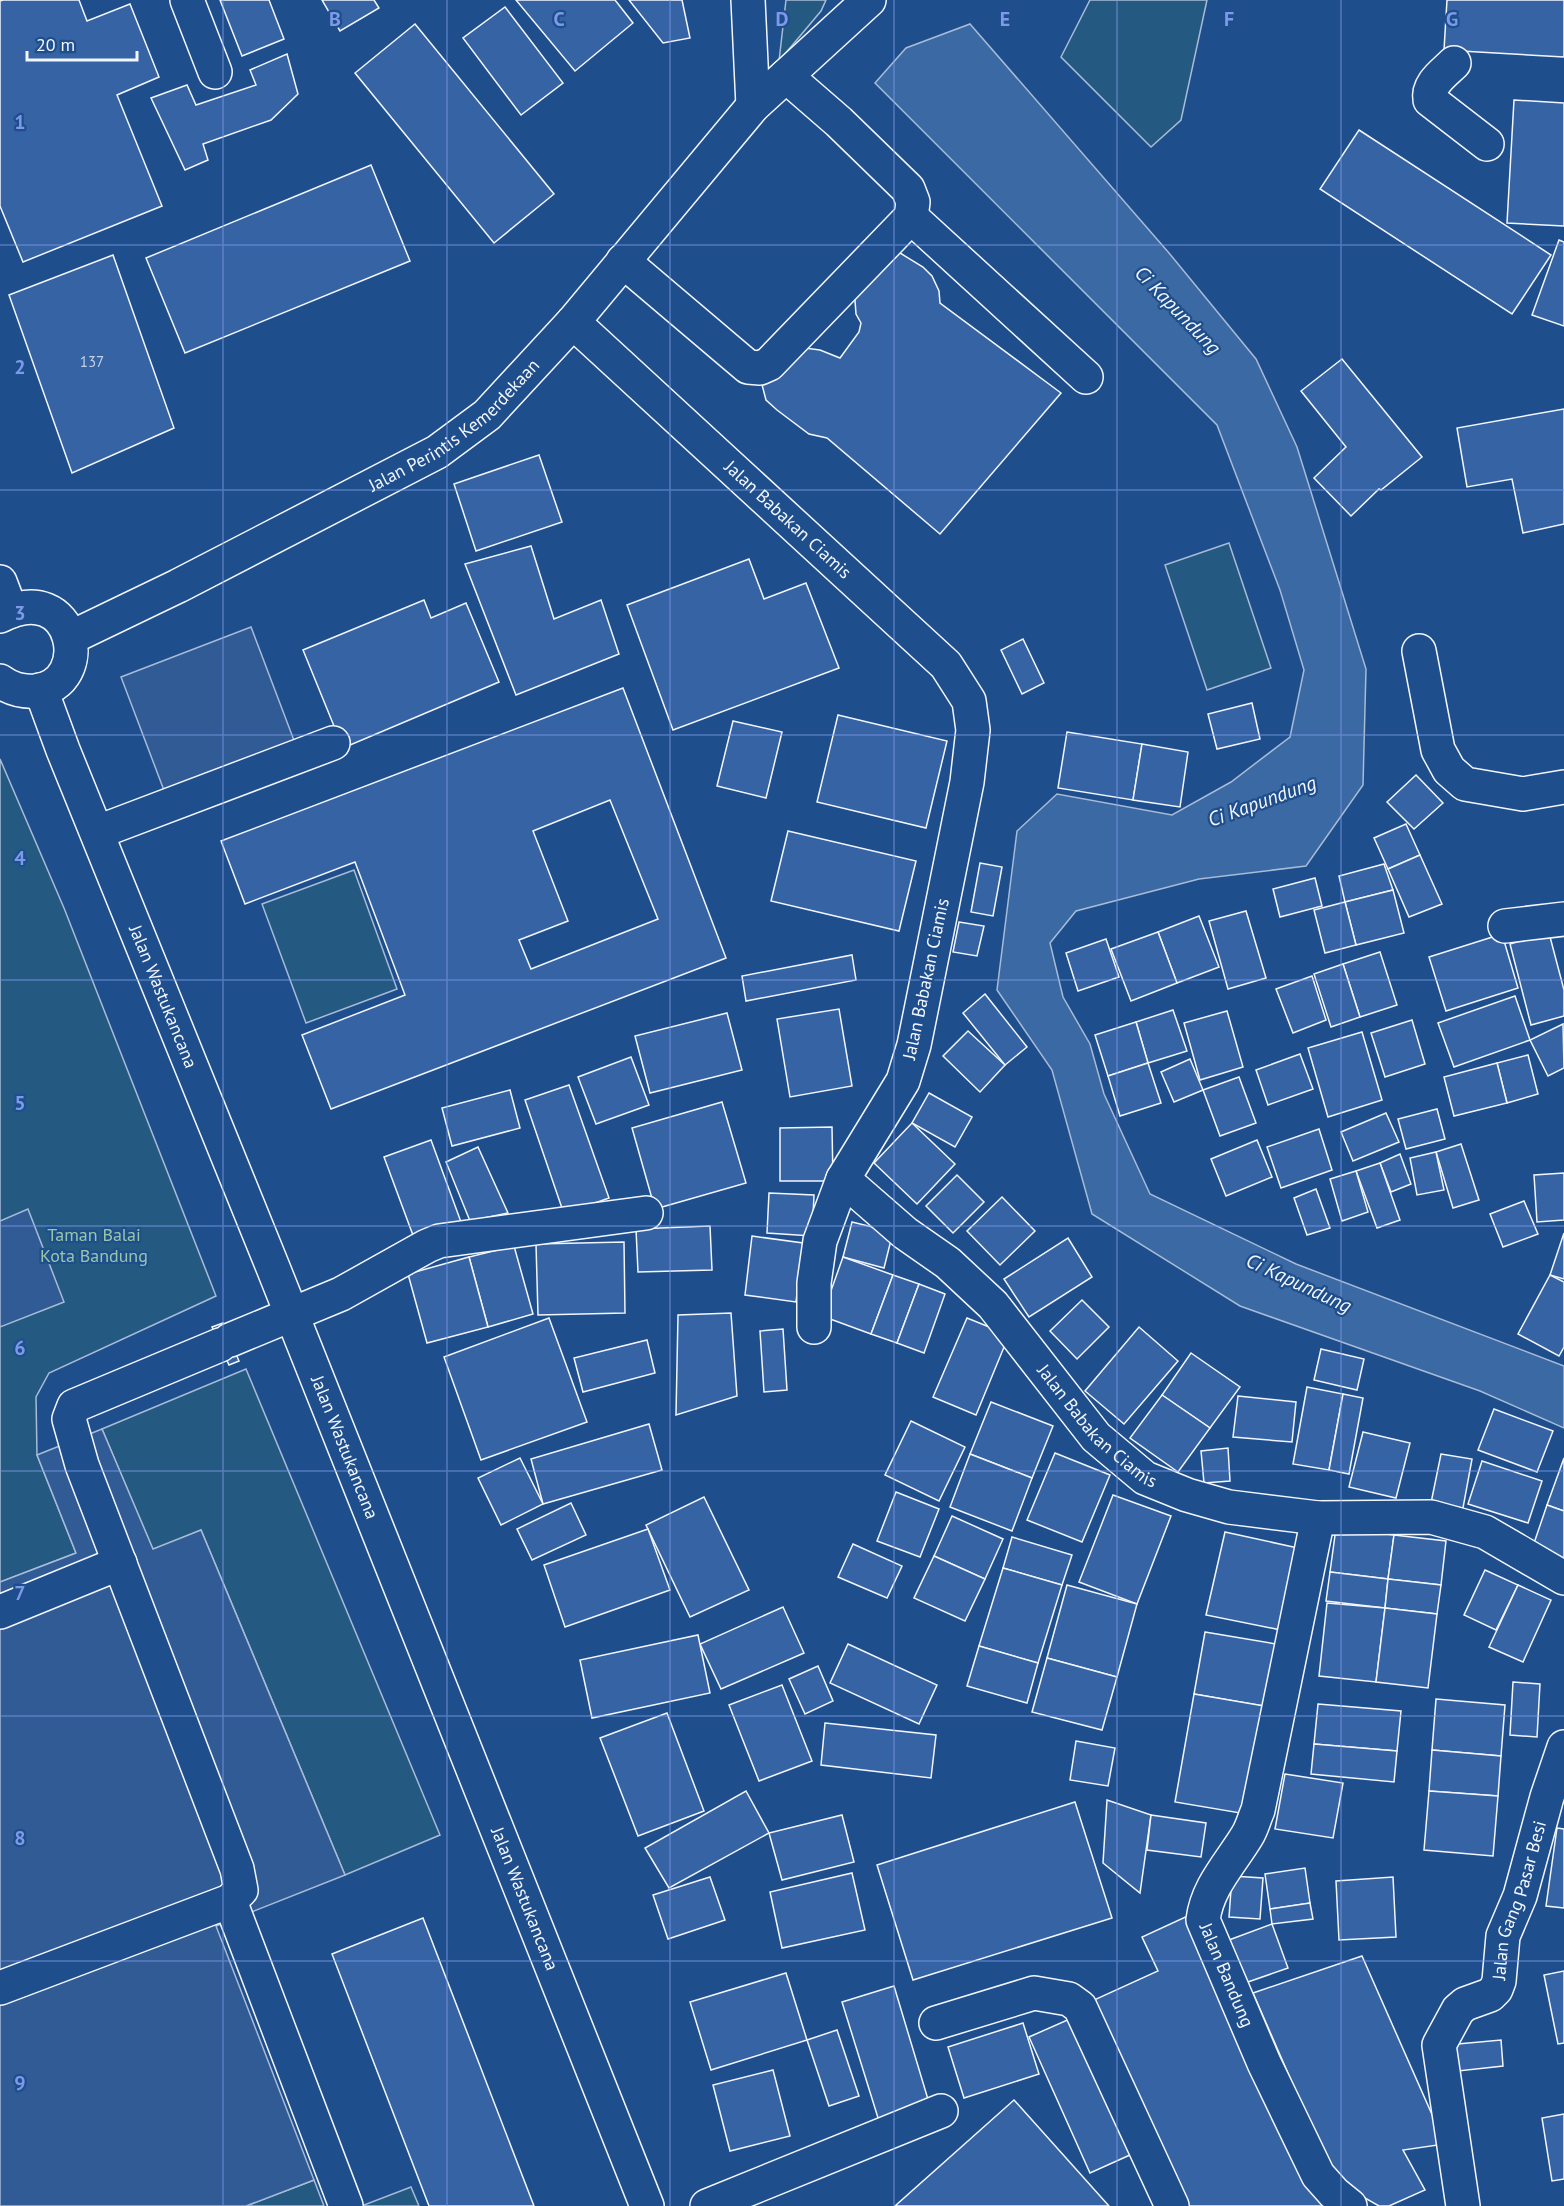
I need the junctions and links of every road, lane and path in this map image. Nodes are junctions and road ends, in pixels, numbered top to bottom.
1 (187, 0) edge
2 (748, 0) edge
3 (869, 0) edge
4 (1454, 63) dead end
5 (215, 72) dead end
6 (786, 76) junction
7 (753, 105) junction
8 (1487, 144) dead end
9 (911, 217) junction
10 (623, 261) junction
11 (573, 322) junction
12 (1086, 377) dead end
13 (4, 603) edge
14 (70, 638) junction
15 (1419, 651) dead end
16 (0, 681) edge
17 (41, 690) junction
18 (333, 743) dead end
19 (1564, 787) edge
20 (98, 832) junction
21 (1564, 919) edge
22 (1505, 926) dead end
23 (843, 1179) junction
24 (646, 1213) dead end
25 (292, 1314) junction
26 (814, 1327) dead end
27 (1318, 1518) junction
28 (120, 1563) junction
29 (1564, 1578) edge
30 (0, 1612) edge
31 (1564, 1747) edge
32 (230, 1901) junction
33 (0, 1988) edge
34 (936, 2023) dead end
35 (941, 2111) dead end
36 (346, 2206) edge
37 (647, 2206) edge
38 (707, 2206) edge
39 (1172, 2206) edge
40 (1350, 2206) edge
41 (1463, 2206) edge

1 - 5 street
2 - 7 street
3 - 6 street, Jalan Perintis Kemerdekaan
4 - 8 street
6 - 7 street, Jalan Perintis Kemerdekaan
6 - 9 street
7 - 10 street, Jalan Perintis Kemerdekaan
9 - 10 street
9 - 12 street
10 - 11 street, Jalan Perintis Kemerdekaan
11 - 14 street, Jalan Perintis Kemerdekaan
11 - 23 street, Jalan Babakan Ciamis
13 - 14 street
14 - 17 street
15 - 19 street
16 - 17 street
17 - 20 street, Jalan Wastukancana
18 - 20 street
20 - 25 street, Jalan Wastukancana
21 - 22 street
23 - 26 street
23 - 27 street, Jalan Babakan Ciamis
24 - 25 street
25 - 28 street
25 - 37 street, Jalan Wastukancana
27 - 29 street, Jalan Babakan Ciamis
27 - 40 street, Jalan Bandung
28 - 30 street
28 - 32 street
31 - 41 street, Jalan Gang Pasar Besi
32 - 33 street
32 - 36 street
34 - 39 street
35 - 38 street

